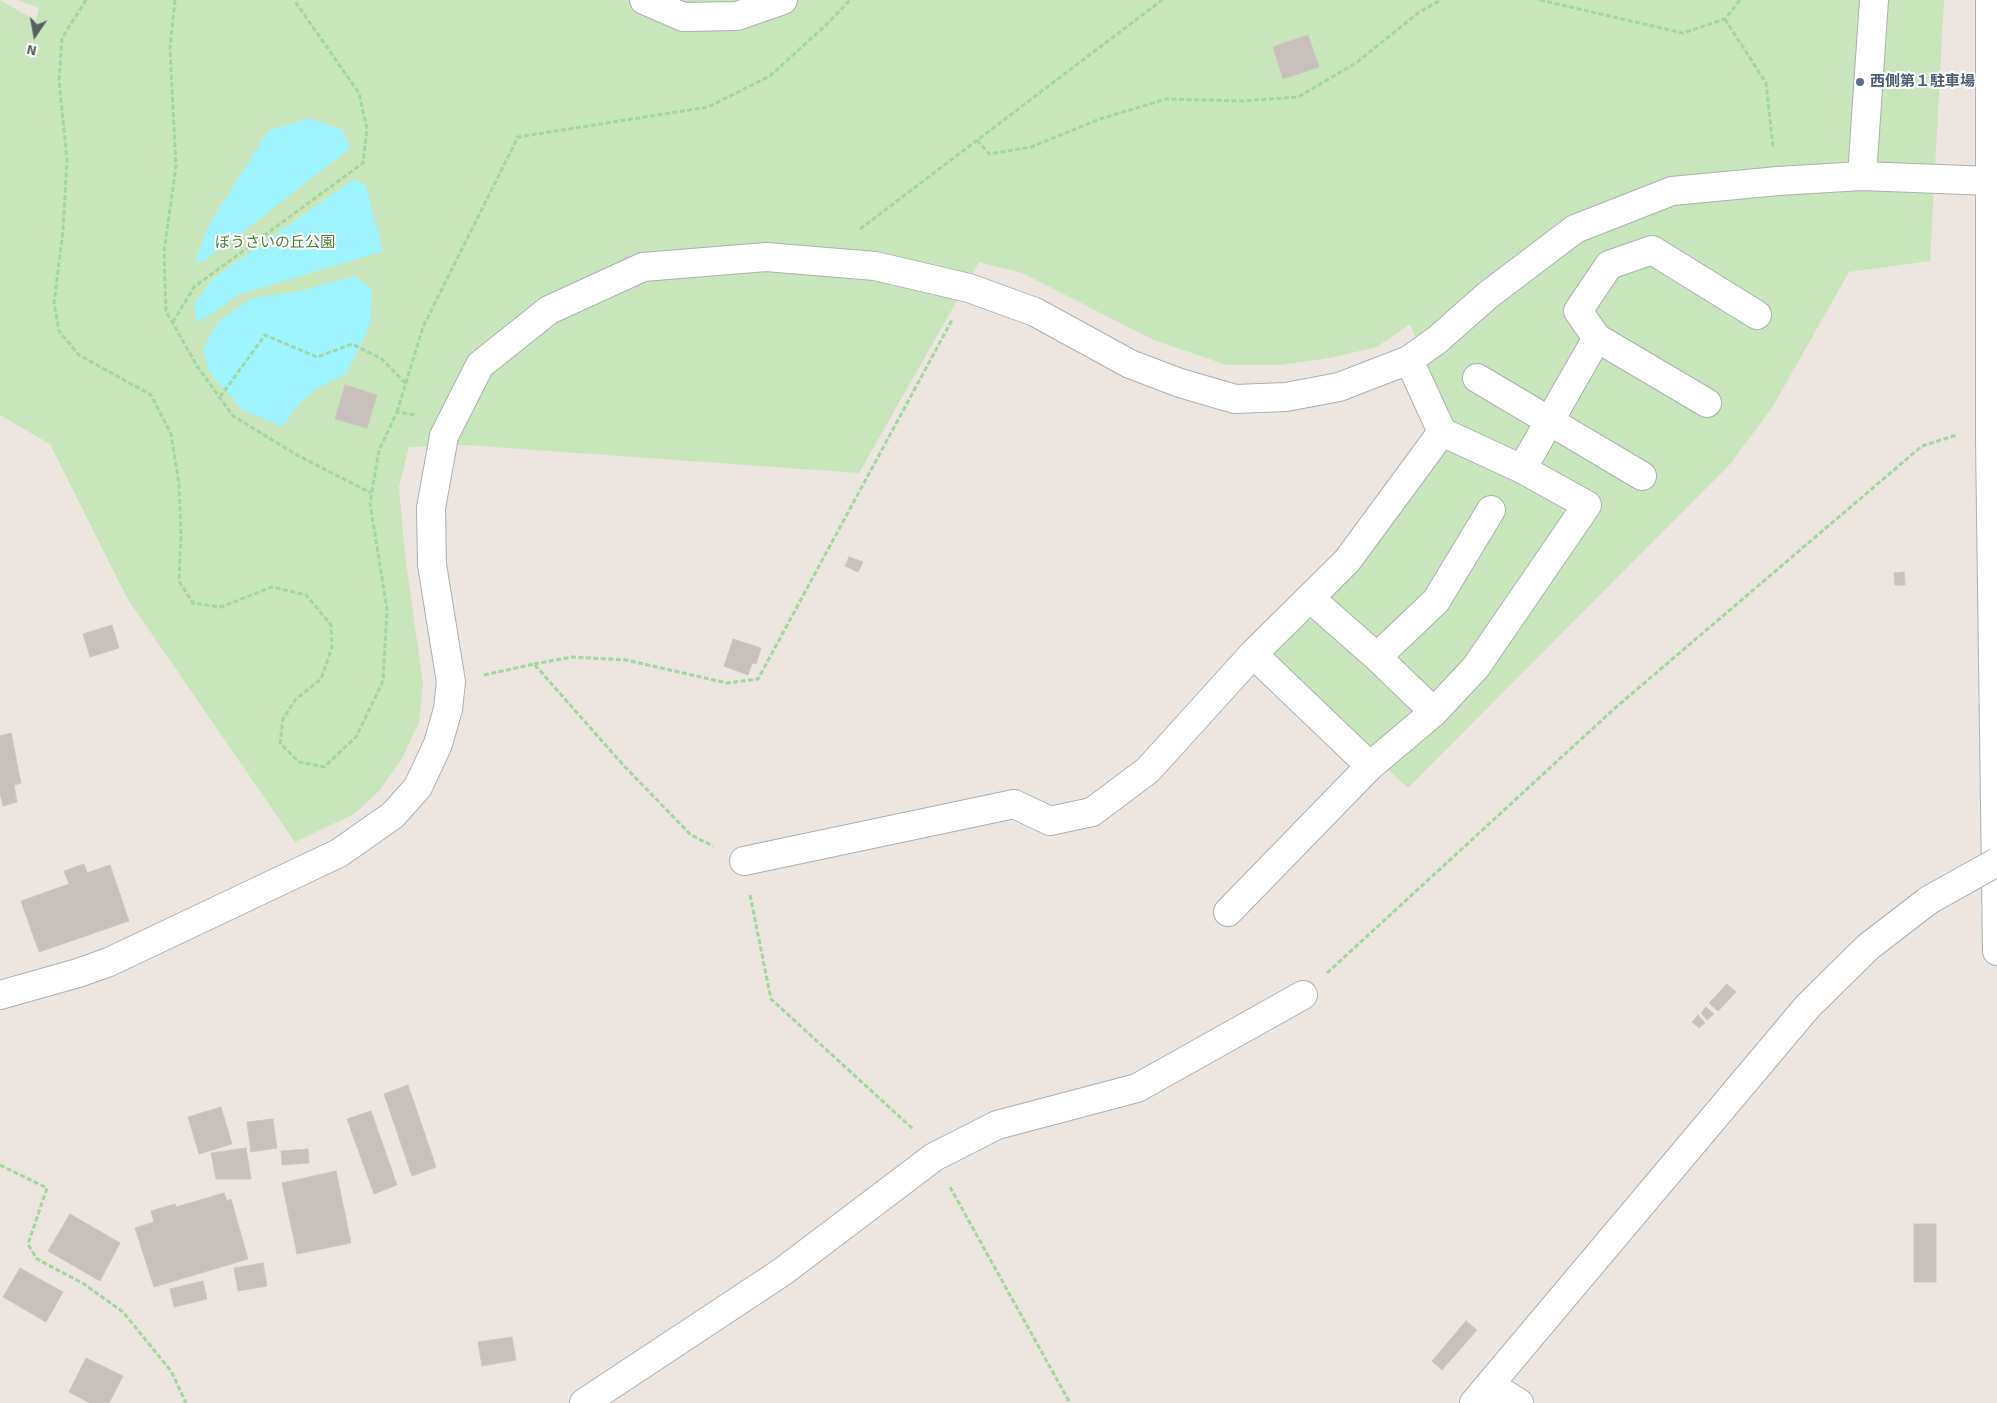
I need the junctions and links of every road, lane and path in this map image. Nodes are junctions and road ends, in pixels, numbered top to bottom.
1 (86, 0) edge
2 (174, 0) edge
3 (294, 0) edge
4 (644, 0) edge
5 (783, 0) edge
6 (850, 0) edge
7 (1162, 0) edge
8 (1441, 0) edge
9 (1540, 0) edge
10 (1740, 0) edge
11 (1874, 0) edge
12 (1990, 0) edge
13 (1725, 19) junction
14 (977, 140) junction
15 (1774, 152) dead end
16 (1862, 176) junction
17 (1991, 181) junction
18 (852, 235) dead end
19 (969, 288) junction
20 (1757, 315) dead end
21 (172, 322) junction
22 (1597, 338) junction
23 (1409, 360) junction
24 (1477, 378) dead end
25 (406, 384) junction
26 (220, 397) junction
27 (1707, 403) dead end
28 (397, 412) junction
29 (416, 415) dead end
30 (1550, 421) junction
31 (1990, 424) junction
32 (1442, 432) junction
33 (1522, 469) junction
34 (1642, 476) dead end
35 (371, 493) junction
36 (1491, 510) dead end
37 (1311, 599) junction
38 (1253, 654) junction
39 (1377, 657) junction
40 (534, 664) junction
41 (451, 682) junction
42 (1434, 712) junction
43 (1370, 766) junction
44 (744, 861) junction
45 (1997, 862) edge
46 (1228, 912) dead end
47 (1997, 951) edge
48 (0, 995) edge
49 (1302, 996) joint
50 (934, 1157) junction
51 (0, 1165) edge
52 (1482, 1394) edge
53 (186, 1403) edge
54 (584, 1403) edge
55 (1070, 1403) edge
56 (1519, 1403) edge

1 - 35 path
2 - 21 path
3 - 21 path
4 - 5 street
6 - 25 path
7 - 14 path
8 - 14 path
9 - 13 path
10 - 13 path
11 - 16 street
12 - 17 street
13 - 15 path
14 - 18 path
16 - 17 street
16 - 23 street
17 - 31 street
19 - 23 street
19 - 40 path
19 - 41 street
20 - 22 street
21 - 26 path
22 - 27 street
22 - 30 street
23 - 32 street
24 - 30 street
25 - 26 path
25 - 28 path
26 - 35 path
28 - 29 path
28 - 35 path
30 - 33 street
30 - 34 street
31 - 47 street
31 - 49 path
32 - 33 street
32 - 37 street
33 - 42 street
36 - 39 street
37 - 38 street
37 - 39 street
38 - 43 street
38 - 44 street
39 - 42 street
40 - 41 path
40 - 44 path
41 - 48 street
42 - 43 street
43 - 46 street
44 - 50 path
45 - 52 street, bridge
49 - 50 street
50 - 54 street
50 - 55 path
51 - 53 path
52 - 56 street

